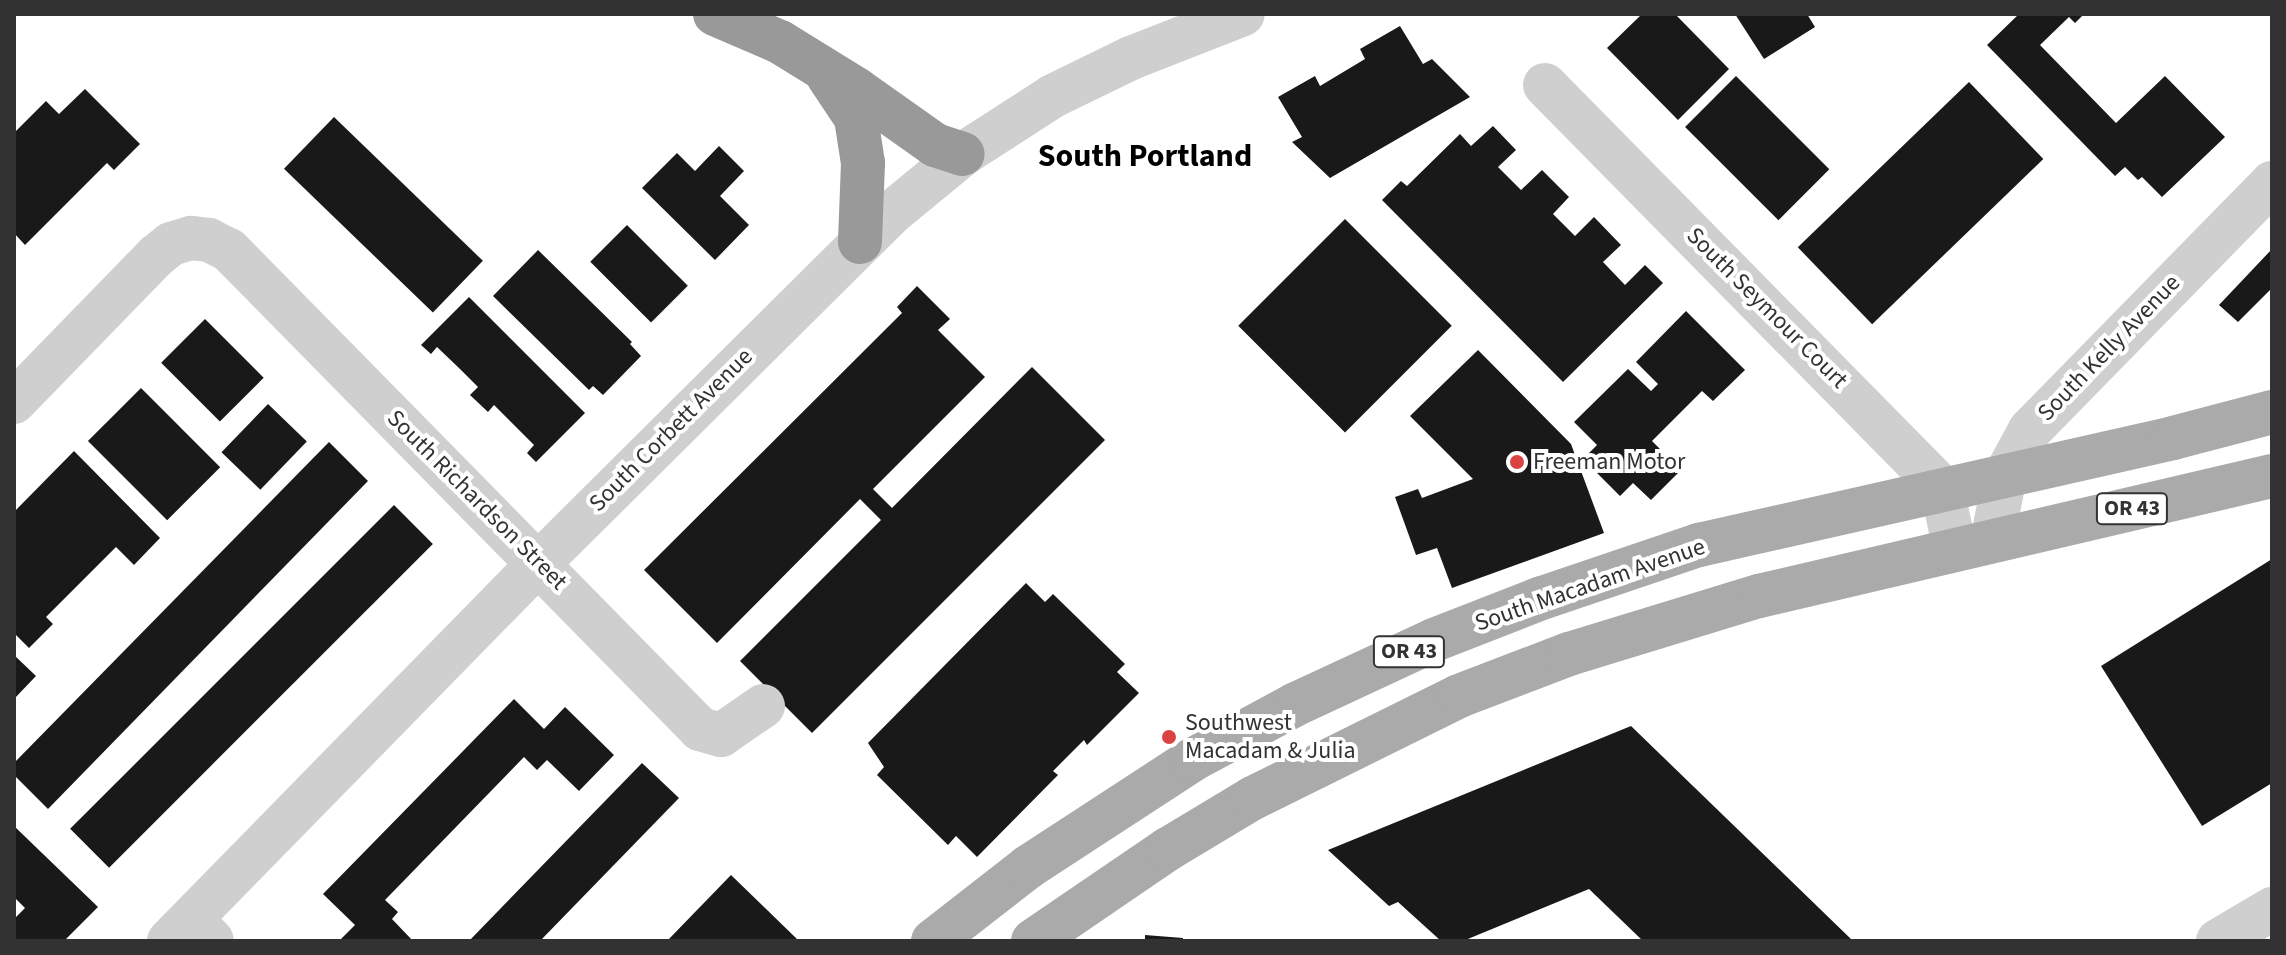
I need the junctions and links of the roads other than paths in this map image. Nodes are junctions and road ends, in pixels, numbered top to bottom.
1 (715, 14) edge
2 (1243, 14) edge
3 (827, 74) junction
4 (1545, 85) dead end
5 (963, 154) junction
6 (2272, 183) edge
7 (860, 242) junction
8 (14, 402) edge
9 (2272, 412) edge
10 (2005, 476) junction
11 (2272, 476) edge
12 (1942, 488) junction
13 (1974, 546) junction
14 (540, 562) junction
15 (763, 706) dead end
16 (2272, 909) edge
17 (191, 934) edge
18 (933, 941) edge
19 (1033, 941) edge
20 (2218, 941) edge

1 - 3 highway
2 - 5 street, South Corbett Avenue
3 - 5 highway
3 - 7 highway
4 - 12 street, South Seymour Court
5 - 7 street, South Corbett Avenue
6 - 10 street, South Kelly Avenue
7 - 14 street, South Corbett Avenue
8 - 14 street, South Richardson Street
9 - 10 main road, South Macadam Avenue / OR 43
10 - 12 main road, South Macadam Avenue / OR 43
10 - 13 street, South Kelly Avenue
11 - 13 main road, OR 43
12 - 13 street, South Seymour Court
12 - 18 main road, South Macadam Avenue / OR 43
13 - 19 main road, OR 43
14 - 15 street, South Richardson Street
14 - 17 street, South Corbett Avenue
16 - 20 street

